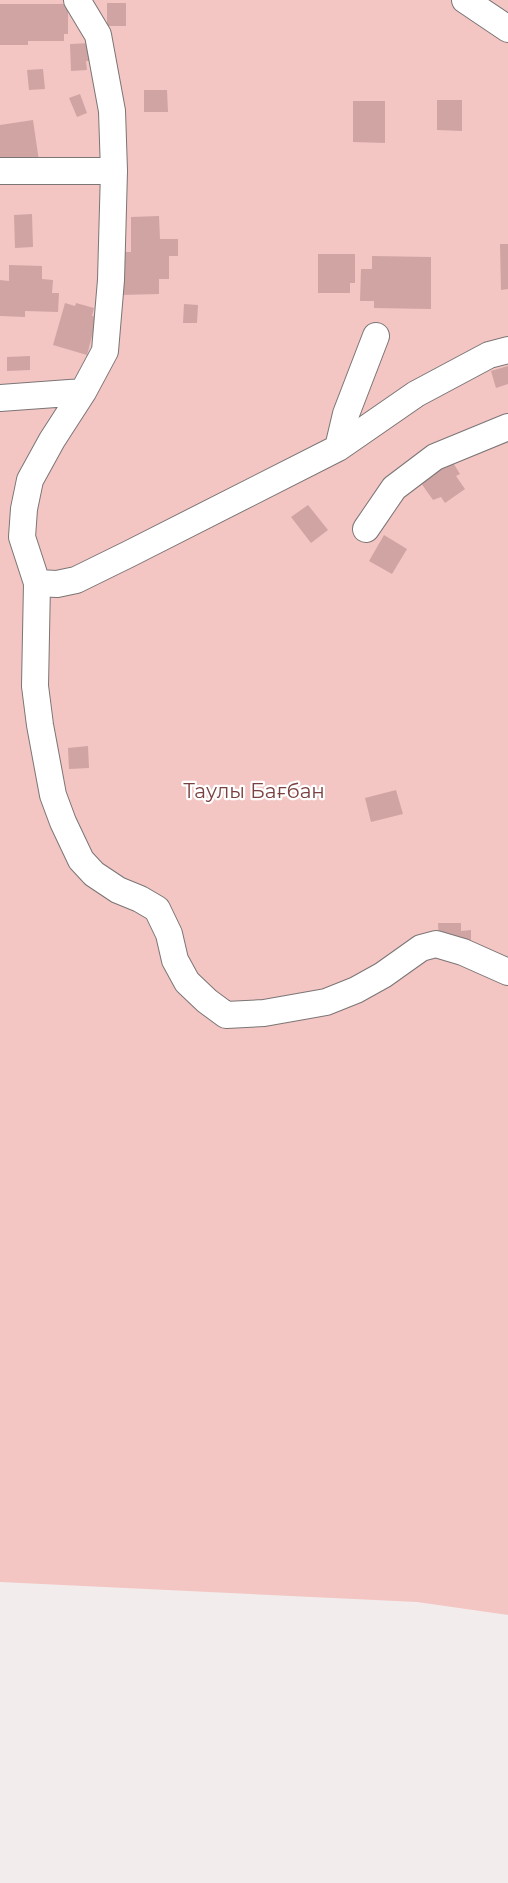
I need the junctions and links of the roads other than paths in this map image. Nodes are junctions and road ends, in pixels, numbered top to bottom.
1 (77, 0) edge
2 (465, 0) edge
3 (508, 29) edge
4 (0, 171) edge
5 (114, 171) junction
6 (376, 336) dead end
7 (508, 350) edge
8 (83, 392) junction
9 (0, 398) edge
10 (508, 427) edge
11 (338, 448) junction
12 (366, 529) dead end
13 (37, 583) junction
14 (508, 972) edge

1 - 5 street
2 - 3 street
4 - 5 street
5 - 8 street
6 - 11 street
7 - 11 street
8 - 9 street
8 - 13 street
10 - 12 street
11 - 13 street
13 - 14 street

